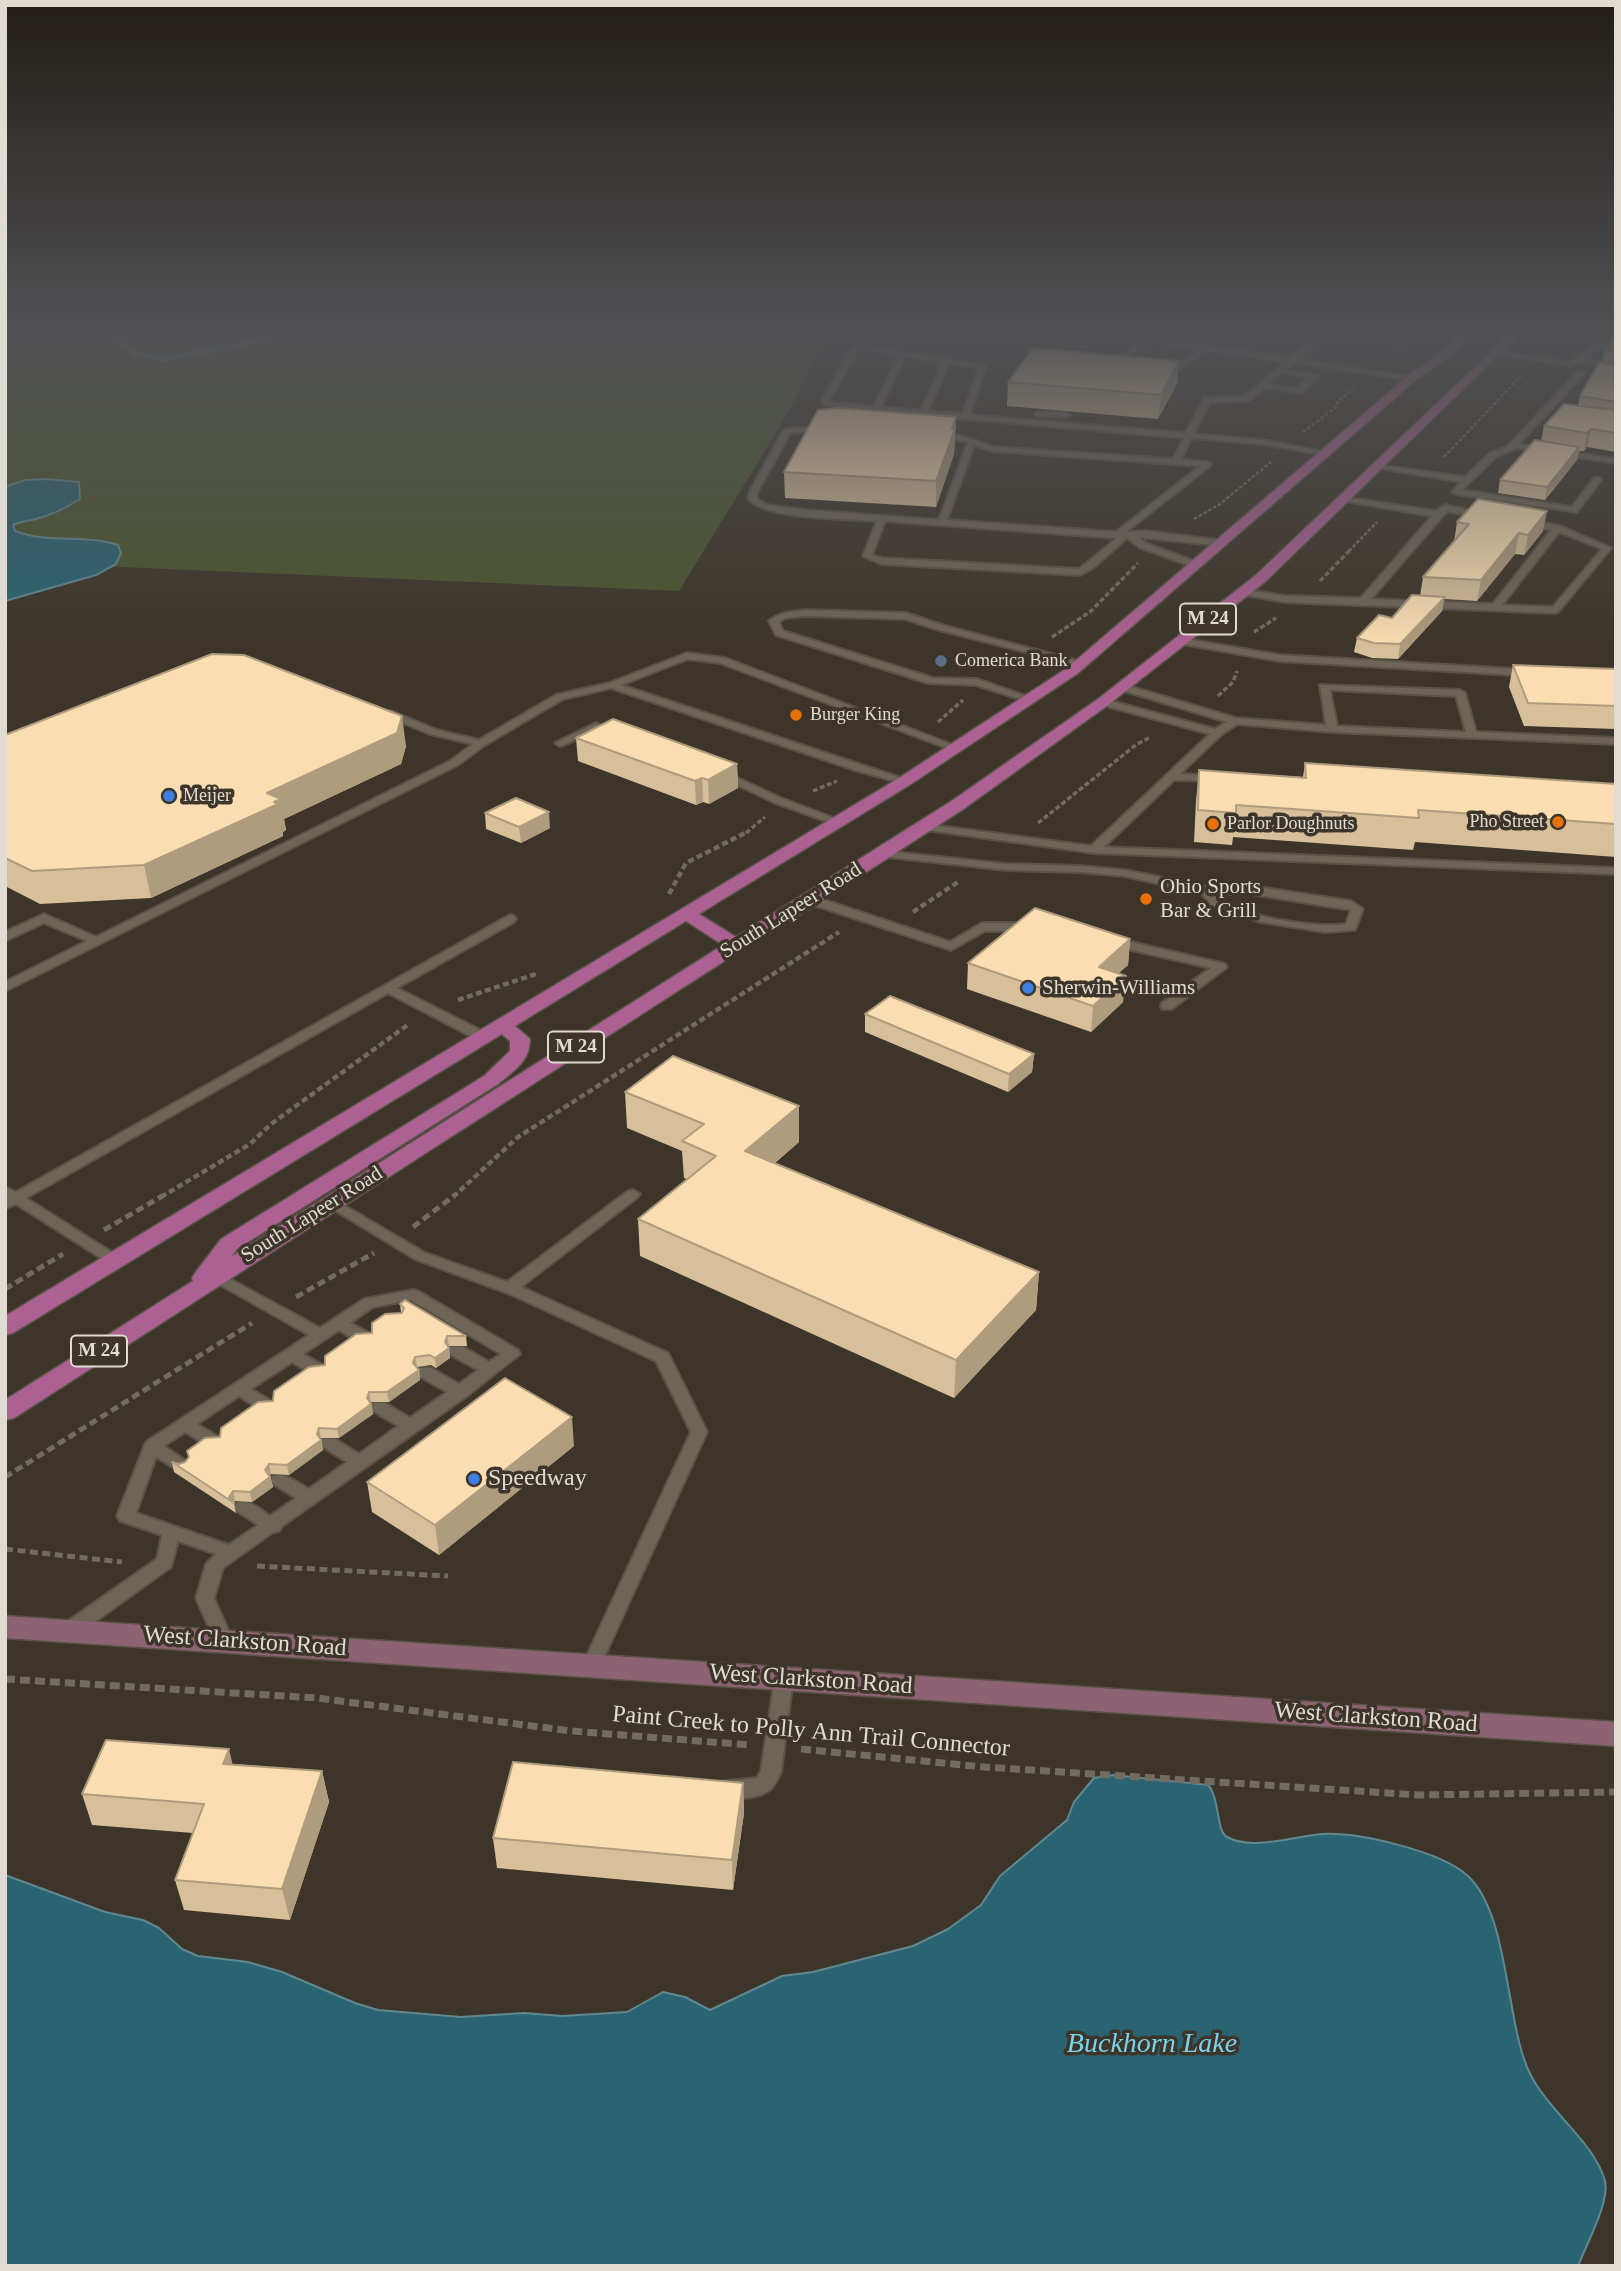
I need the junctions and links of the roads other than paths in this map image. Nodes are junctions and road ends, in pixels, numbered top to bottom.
1 (783, 438) edge
2 (961, 438) edge
3 (1187, 438) edge
4 (1208, 438) edge
5 (1343, 438) edge
6 (1403, 438) edge
7 (1520, 438) edge
8 (972, 441) junction
9 (1514, 445) junction
10 (1326, 453) junction
11 (1176, 461) junction
12 (1616, 461) edge
13 (1377, 467) junction
14 (1467, 480) junction
15 (1597, 480) dead end
16 (1345, 499) junction
17 (1438, 514) junction
18 (1495, 517) edge
19 (882, 518) junction
20 (1520, 521) edge
21 (942, 522) junction
22 (1558, 528) junction
23 (1126, 535) junction
24 (1223, 542) junction
25 (1196, 565) junction
26 (1244, 592) junction
27 (1364, 601) junction
28 (1496, 607) junction
29 (1180, 641) junction
30 (1081, 663) junction
31 (1538, 673) edge
32 (612, 685) junction
33 (1122, 687) junction
34 (1029, 699) junction
35 (1103, 702) junction
36 (373, 708) edge
37 (1235, 721) junction
38 (1332, 729) junction
39 (1217, 733) junction
40 (620, 735) edge
41 (1472, 735) junction
42 (1616, 741) edge
43 (481, 743) junction
44 (560, 743) dead end
45 (956, 748) junction
46 (704, 767) edge
47 (1173, 777) junction
48 (1228, 779) edge
49 (905, 781) junction
50 (838, 821) junction
51 (924, 827) junction
52 (1094, 850) junction
53 (883, 854) junction
54 (1616, 871) edge
55 (1205, 890) junction
56 (812, 900) junction
57 (687, 914) junction
58 (510, 919) dead end
59 (1048, 926) edge
60 (5, 937) edge
61 (1101, 939) edge
62 (96, 941) junction
63 (736, 945) junction
64 (5, 987) edge
65 (387, 988) junction
66 (1167, 1006) dead end
67 (494, 1032) junction
68 (633, 1194) dead end
69 (9, 1198) edge
70 (330, 1203) junction
71 (114, 1259) junction
72 (215, 1276) junction
73 (509, 1288) junction
74 (193, 1291) junction
75 (369, 1303) junction
76 (395, 1318) edge
77 (338, 1323) junction
78 (5, 1327) edge
79 (321, 1335) junction
80 (365, 1338) edge
81 (457, 1352) dead end
82 (291, 1354) junction
83 (318, 1370) edge
84 (491, 1370) junction
85 (425, 1372) dead end
86 (239, 1389) junction
87 (461, 1392) junction
88 (267, 1406) edge
89 (379, 1407) dead end
90 (5, 1412) edge
91 (185, 1425) junction
92 (411, 1426) junction
93 (214, 1442) edge
94 (329, 1443) dead end
95 (152, 1446) junction
96 (360, 1462) junction
97 (181, 1466) edge
98 (279, 1480) dead end
99 (311, 1498) junction
100 (243, 1507) dead end
101 (272, 1526) junction
102 (171, 1532) junction
103 (232, 1553) junction
104 (68, 1630) junction
105 (8, 1632) edge
106 (224, 1641) junction
107 (591, 1666) junction
108 (784, 1678) junction
109 (1616, 1734) edge
110 (700, 1787) edge

1 - 19 lane
2 - 8 lane
3 - 11 lane
4 - 10 lane
5 - 10 main road, M 24
6 - 13 main road, South Lapeer Road / M 24
7 - 9 lane
8 - 11 lane
8 - 21 lane
9 - 12 lane
9 - 14 lane
10 - 24 main road, M 24
11 - 23 lane
13 - 14 lane
13 - 16 main road, South Lapeer Road / M 24
14 - 15 lane
16 - 17 lane
16 - 26 main road, South Lapeer Road / M 24
17 - 18 lane
17 - 27 lane
19 - 21 lane
19 - 23 lane
20 - 22 lane
21 - 23 lane
22 - 28 lane
22 - 28 lane
23 - 24 lane
23 - 25 lane
24 - 25 main road, M 24
25 - 30 main road, M 24
26 - 27 lane
26 - 29 main road, South Lapeer Road / M 24
27 - 28 lane
29 - 31 lane
29 - 33 main road, South Lapeer Road / M 24
30 - 34 main road, M 24
30 - 34 lane
32 - 43 lane
32 - 45 lane
32 - 49 lane
33 - 35 main road, South Lapeer Road / M 24
33 - 37 lane
34 - 45 main road, M 24
35 - 39 lane
35 - 51 main road, South Lapeer Road / M 24
36 - 43 lane
37 - 38 lane
37 - 39 lane
38 - 41 lane
38 - 41 lane
39 - 47 lane
40 - 44 lane
41 - 42 lane
43 - 62 lane
45 - 49 main road, M 24
46 - 50 lane
47 - 48 lane
47 - 52 lane
49 - 50 main road, M 24
50 - 57 main road, M 24
51 - 52 lane
51 - 53 main road, South Lapeer Road / M 24
52 - 54 lane
53 - 55 lane
53 - 56 main road, South Lapeer Road / M 24
55 - 55 lane
56 - 59 lane
56 - 63 main road, South Lapeer Road / M 24
57 - 63 main road
57 - 67 main road, M 24
58 - 65 lane
60 - 62 lane
61 - 66 lane
62 - 64 lane
63 - 70 main road, South Lapeer Road / M 24
65 - 67 lane
65 - 69 lane
67 - 71 main road, M 24
67 - 74 main road
68 - 73 lane
69 - 71 lane
70 - 72 main road, South Lapeer Road / M 24
70 - 73 lane
71 - 78 main road, M 24
72 - 74 main road, South Lapeer Road / M 24
72 - 79 lane
73 - 107 lane
74 - 90 main road, South Lapeer Road / M 24
75 - 76 lane
75 - 77 lane
75 - 84 lane
77 - 79 lane
77 - 80 lane
79 - 82 lane
81 - 84 lane
82 - 83 lane
82 - 86 lane
84 - 87 lane
85 - 87 lane
86 - 88 lane
86 - 91 lane
87 - 92 lane
89 - 92 lane
91 - 93 lane
91 - 95 lane
92 - 96 lane
94 - 96 lane
95 - 97 lane
95 - 102 lane
96 - 99 lane
98 - 99 lane
99 - 101 lane
100 - 101 lane
101 - 103 lane
102 - 103 lane
102 - 104 lane
103 - 106 lane
104 - 105 main road, West Clarkston Road
104 - 106 main road, West Clarkston Road
106 - 107 main road, West Clarkston Road
107 - 108 main road, West Clarkston Road
108 - 109 main road, West Clarkston Road
108 - 110 lane

